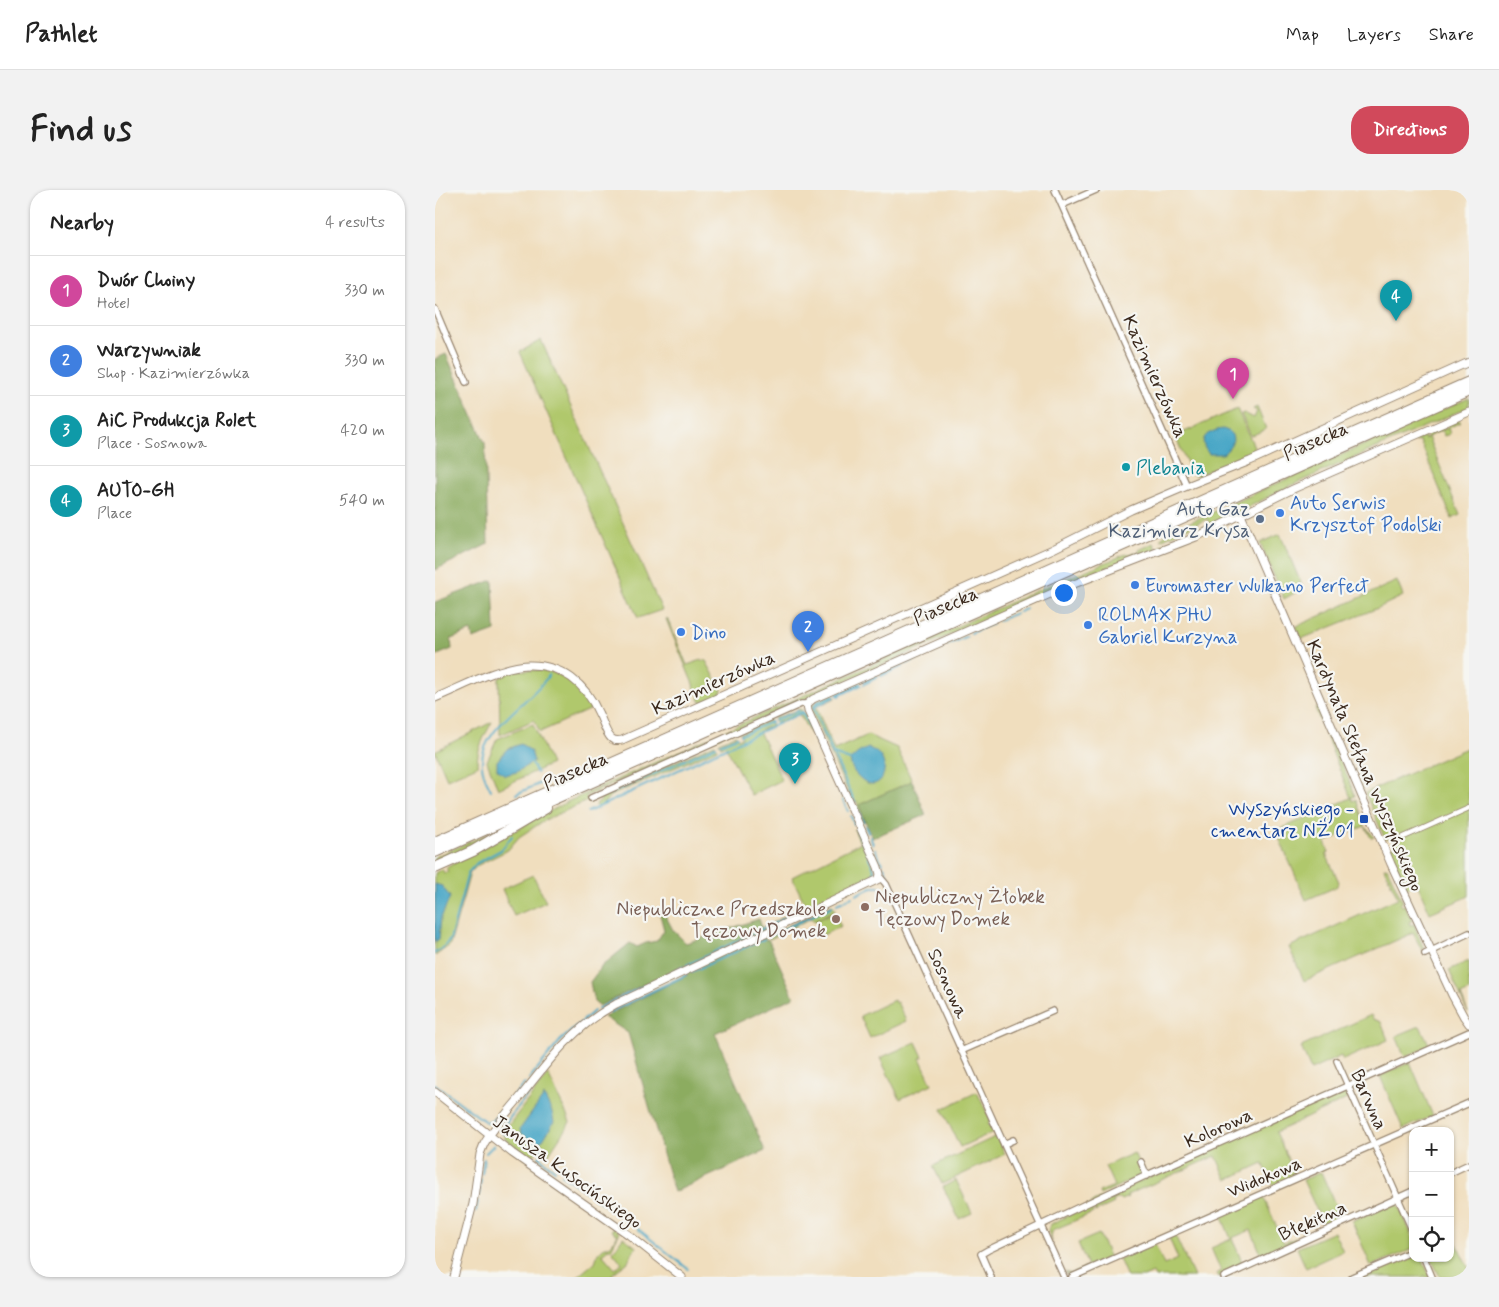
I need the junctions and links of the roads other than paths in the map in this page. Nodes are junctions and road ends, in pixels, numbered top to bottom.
1 (1055, 190) edge
2 (1096, 190) edge
3 (1062, 205) junction
4 (435, 310) edge
5 (1469, 362) edge
6 (466, 382) dead end
7 (1469, 382) edge
8 (1469, 391) edge
9 (1469, 412) edge
10 (1187, 486) junction
11 (1241, 515) junction
12 (435, 698) edge
13 (807, 704) junction
14 (603, 776) junction
15 (591, 798) dead end
16 (1469, 808) edge
17 (1395, 841) dead end
18 (435, 842) edge
19 (435, 852) edge
20 (436, 868) edge
21 (879, 877) junction
22 (1469, 933) edge
23 (1428, 952) junction
24 (1053, 1010) dead end
25 (1469, 1024) edge
26 (1469, 1034) edge
27 (961, 1051) junction
28 (1337, 1060) dead end
29 (1348, 1087) junction
30 (435, 1092) edge
31 (1469, 1103) edge
32 (490, 1135) junction
33 (1013, 1140) dead end
34 (1004, 1144) junction
35 (1374, 1144) junction
36 (1141, 1162) dead end
37 (1469, 1164) edge
38 (1452, 1172) edge
39 (1147, 1176) junction
40 (1409, 1193) edge
41 (1398, 1198) junction
42 (1409, 1223) edge
43 (1041, 1226) junction
44 (1409, 1253) edge
45 (1426, 1262) edge
46 (453, 1277) edge
47 (682, 1277) edge
48 (991, 1277) edge
49 (1064, 1277) edge
50 (1072, 1277) edge
51 (1224, 1277) edge
52 (1352, 1277) edge
53 (1432, 1277) edge

1 - 3 street, Kazimierzówka
2 - 3 street
3 - 10 street, Kazimierzówka
4 - 6 street
5 - 10 street
7 - 18 highway, Piasecka
8 - 14 highway, Piasecka
9 - 11 street
10 - 12 street, Kazimierzówka
11 - 13 street
11 - 23 street, Kardynała Stefana Wyszyńskiego
13 - 15 street
13 - 21 street, Sosnowa
14 - 19 highway, Piasecka
14 - 20 highway
16 - 17 street
21 - 27 street, Sosnowa
21 - 32 street
22 - 23 street
23 - 25 street, Kardynała Stefana Wyszyńskiego
24 - 27 street
26 - 29 street, Kolorowa
27 - 34 street, Sosnowa
28 - 29 street, Barwna
29 - 35 street, Barwna
29 - 39 street, Kolorowa
30 - 32 street, Janusza Kusocińskiego
31 - 35 street, Widokowa
32 - 46 street
32 - 47 street, Janusza Kusocińskiego
33 - 34 street
34 - 43 street, Sosnowa
35 - 41 street, Barwna
35 - 50 street, Widokowa
36 - 39 street
37 - 38 street
39 - 43 street, Kolorowa
40 - 41 street, Błękitna
41 - 42 street, Barwna
41 - 51 street, Błękitna
43 - 48 street, Kolorowa
43 - 49 street, Sosnowa
44 - 52 street
45 - 53 street

